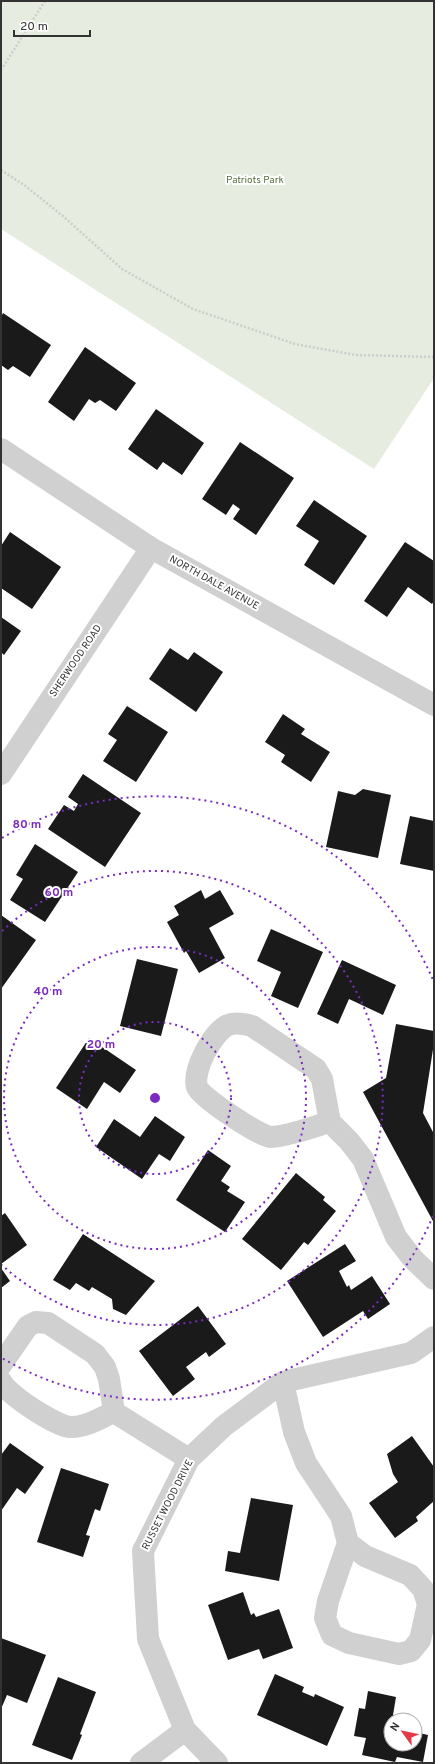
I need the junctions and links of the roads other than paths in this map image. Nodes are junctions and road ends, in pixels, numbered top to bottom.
1 (1, 449) edge
2 (151, 548) junction
3 (434, 705) edge
4 (1, 774) edge
5 (330, 1122) junction
6 (434, 1279) edge
7 (434, 1337) edge
8 (1, 1365) edge
9 (1, 1381) edge
10 (283, 1382) junction
11 (114, 1412) junction
12 (189, 1459) junction
13 (348, 1543) junction
14 (185, 1730) junction
15 (141, 1763) edge
16 (217, 1763) edge

1 - 2 street, NORTH DALE AVENUE
2 - 3 street, NORTH DALE AVENUE
2 - 4 street, SHERWOOD ROAD
5 - 5 street
5 - 6 street
7 - 10 street, RUSSET WOOD DRIVE
8 - 11 street
9 - 11 street
10 - 12 street, RUSSET WOOD DRIVE
10 - 13 street
11 - 12 street
12 - 14 street, RUSSET WOOD DRIVE
13 - 13 street
14 - 15 street
14 - 16 street, RUSSET WOOD DRIVE

